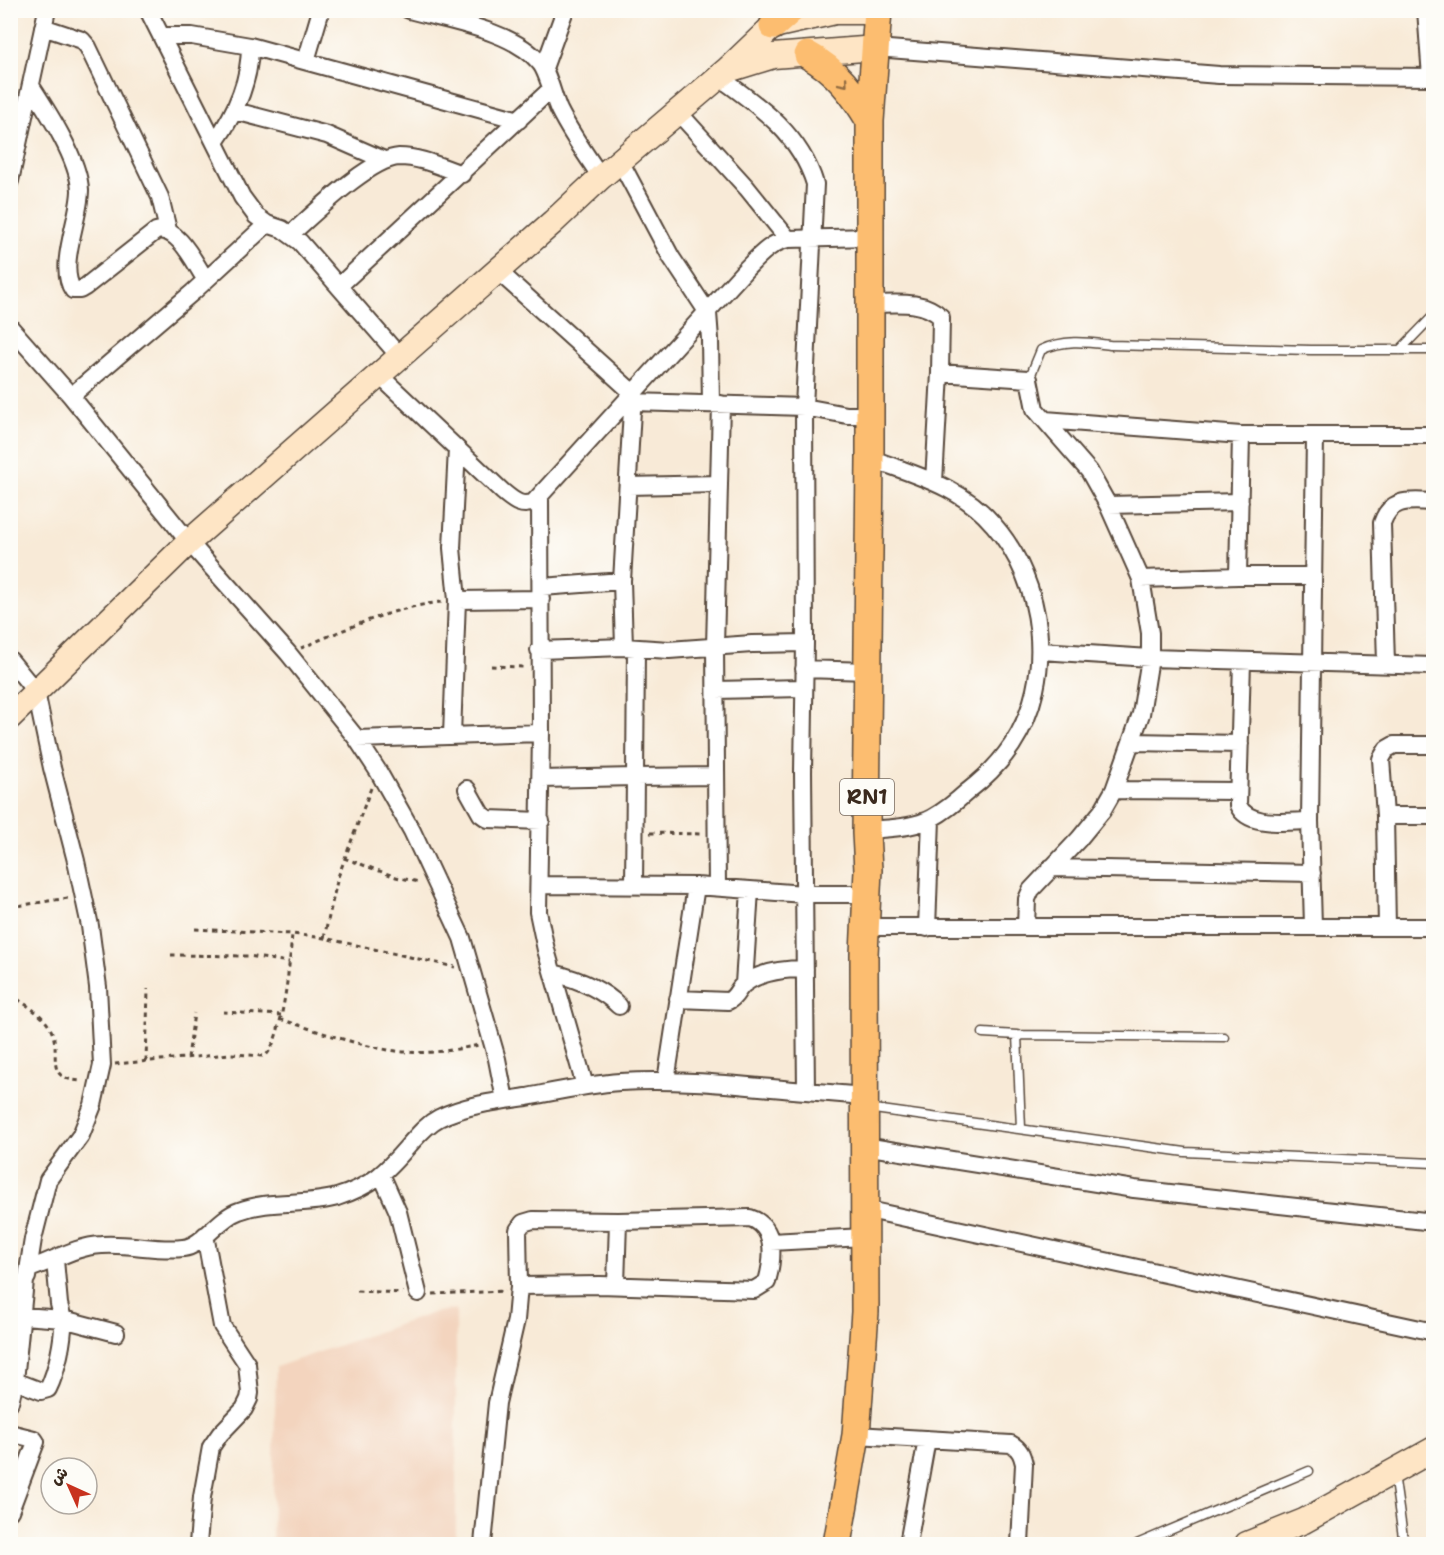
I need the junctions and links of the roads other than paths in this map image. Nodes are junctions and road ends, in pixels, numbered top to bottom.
1 (148, 10) edge
2 (321, 10) edge
3 (409, 10) edge
4 (565, 10) edge
5 (1426, 10) edge
6 (878, 11) edge
7 (784, 15) edge
8 (45, 19) edge
9 (161, 36) junction
10 (250, 46) junction
11 (876, 48) junction
12 (808, 55) junction
13 (306, 61) junction
14 (544, 68) junction
15 (724, 73) junction
16 (1432, 77) edge
17 (31, 86) junction
18 (550, 90) junction
19 (235, 111) junction
20 (678, 112) junction
21 (519, 120) junction
22 (870, 121) junction
23 (215, 142) junction
24 (384, 160) junction
25 (620, 161) junction
26 (462, 174) junction
27 (601, 177) junction
28 (10, 181) edge
29 (267, 225) junction
30 (168, 230) junction
31 (291, 234) junction
32 (813, 237) junction
33 (871, 237) junction
34 (788, 239) junction
35 (498, 270) junction
36 (206, 280) junction
37 (339, 286) junction
38 (871, 304) junction
39 (708, 313) junction
40 (1434, 315) edge
41 (10, 327) edge
42 (1401, 350) junction
43 (1434, 350) edge
44 (400, 357) junction
45 (940, 373) junction
46 (379, 375) junction
47 (1029, 379) junction
48 (71, 396) junction
49 (633, 398) junction
50 (716, 404) junction
51 (804, 406) junction
52 (870, 415) junction
53 (1045, 420) junction
54 (1241, 435) junction
55 (1315, 435) junction
56 (1434, 435) edge
57 (457, 449) junction
58 (870, 458) junction
59 (934, 482) junction
60 (719, 484) junction
61 (628, 486) junction
62 (540, 496) junction
63 (1240, 502) junction
64 (1434, 502) edge
65 (1107, 505) junction
66 (189, 542) junction
67 (1238, 576) junction
68 (1312, 576) junction
69 (1141, 579) junction
70 (622, 581) junction
71 (541, 593) junction
72 (457, 600) junction
73 (805, 643) junction
74 (715, 647) junction
75 (630, 648) junction
76 (539, 650) junction
77 (1041, 651) junction
78 (1150, 658) junction
79 (10, 660) edge
80 (1242, 661) junction
81 (1311, 663) junction
82 (1386, 664) junction
83 (1434, 666) edge
84 (804, 669) junction
85 (868, 671) junction
86 (804, 688) junction
87 (716, 690) junction
88 (36, 692) junction
89 (10, 717) edge
90 (541, 734) junction
91 (452, 735) junction
92 (357, 739) junction
93 (1133, 742) junction
94 (1240, 744) junction
95 (1434, 745) edge
96 (716, 776) junction
97 (635, 777) junction
98 (541, 779) junction
99 (467, 789) dead end
100 (1114, 790) junction
101 (1238, 791) junction
102 (1385, 816) junction
103 (1434, 816) edge
104 (931, 819) junction
105 (541, 821) junction
106 (1310, 821) junction
107 (866, 833) junction
108 (1050, 868) junction
109 (1312, 873) junction
110 (540, 885) junction
111 (634, 885) junction
112 (696, 886) junction
113 (717, 887) junction
114 (750, 890) junction
115 (804, 894) junction
116 (867, 894) junction
117 (1314, 926) junction
118 (865, 927) junction
119 (1026, 927) junction
120 (1387, 927) junction
121 (1434, 927) edge
122 (927, 928) junction
123 (804, 969) junction
124 (554, 973) junction
125 (744, 984) junction
126 (678, 999) junction
127 (619, 1006) dead end
128 (983, 1033) dead end
129 (1017, 1035) junction
130 (1224, 1037) dead end
131 (666, 1080) junction
132 (585, 1086) junction
133 (806, 1091) junction
134 (505, 1100) junction
135 (864, 1102) junction
136 (1021, 1128) junction
137 (864, 1146) junction
138 (1434, 1163) edge
139 (381, 1174) junction
140 (864, 1209) junction
141 (618, 1221) junction
142 (1434, 1222) edge
143 (205, 1235) junction
144 (864, 1237) junction
145 (771, 1242) junction
146 (55, 1260) junction
147 (27, 1275) junction
148 (616, 1285) junction
149 (519, 1288) junction
150 (418, 1293) road end
151 (10, 1298) edge
152 (23, 1316) junction
153 (63, 1319) junction
154 (1434, 1332) edge
155 (116, 1333) dead end
156 (13, 1380) edge
157 (10, 1402) edge
158 (10, 1433) edge
159 (856, 1435) junction
160 (927, 1439) junction
161 (1434, 1449) edge
162 (1309, 1471) dead end
163 (1394, 1473) junction
164 (10, 1511) edge
165 (198, 1545) edge
166 (483, 1545) edge
167 (837, 1545) edge
168 (908, 1545) edge
169 (1020, 1545) edge
170 (1137, 1545) edge
171 (1248, 1545) edge
172 (1404, 1545) edge

1 - 9 street
2 - 13 street
3 - 14 street
4 - 14 street
5 - 16 street
6 - 7 main road
6 - 11 main road, RN1
7 - 15 main road
8 - 17 street
8 - 30 street
9 - 10 street
9 - 23 street
10 - 13 street
10 - 19 street
11 - 12 main road
11 - 16 street
11 - 22 main road, RN1
12 - 15 main road
12 -> 22 main road
13 - 21 street
14 - 18 street
15 - 20 main road
15 - 32 street
17 - 28 street
17 - 30 street
18 - 21 street
18 - 27 street
19 - 23 street
19 - 24 street
20 - 25 main road
20 - 34 street
21 - 26 street
22 - 33 main road, RN1
23 - 29 street
24 - 26 street
24 - 31 street
25 - 27 main road
25 - 39 street
26 - 37 street
27 - 35 main road
29 - 31 street
29 - 36 street
30 - 36 street
31 - 37 street
32 - 33 street
32 - 34 street
32 - 51 street
33 - 38 main road, RN1
34 - 39 street
35 - 44 main road
35 - 49 street
36 - 48 street
37 - 44 street
38 - 45 street
38 - 52 main road, RN1
39 - 49 street
39 - 50 street
40 - 42 lane
41 - 48 street
42 - 43 lane
42 - 47 lane
44 - 46 main road
45 - 47 street
45 - 59 street
46 - 57 street
46 - 66 main road
47 - 53 street
48 - 66 street
49 - 50 street
49 - 61 street
49 - 62 street
50 - 51 street
50 - 60 street
51 - 52 street
51 - 73 street
52 - 58 main road, RN1
53 - 54 street
53 - 65 street
54 - 55 street
54 - 63 street
55 - 56 street
55 - 68 street
57 - 62 street
57 - 72 street
58 - 59 street
58 - 85 main road, RN1
59 - 77 street
60 - 61 street
60 - 74 street
61 - 70 street
62 - 71 street
63 - 65 street
63 - 67 street
64 - 82 street
65 - 69 street
66 - 88 main road
66 - 92 street
67 - 68 street
67 - 69 street
68 - 81 street
69 - 78 street
70 - 71 street
70 - 75 street
71 - 72 street
71 - 76 street
72 - 91 street
73 - 74 street
73 - 84 street
74 - 75 street
74 - 87 street
75 - 76 street
75 - 97 street
76 - 90 street
77 - 78 street
77 - 104 street
78 - 80 street
78 - 93 street
79 - 88 street
80 - 81 street
80 - 94 street
81 - 82 street
81 - 106 street
82 - 83 street
84 - 85 street
84 - 86 street
85 - 107 main road, RN1
86 - 87 street
86 - 115 street
87 - 96 street
88 - 89 main road
88 - 147 street
90 - 91 street
90 - 98 street
91 - 92 street
92 - 134 street
93 - 94 street
93 - 100 street
94 - 101 street
95 - 102 street
96 - 97 street
96 - 113 street
97 - 98 street
97 - 111 street
98 - 105 street
99 - 105 street
100 - 101 street
100 - 108 street
101 - 106 street
102 - 103 street
102 - 120 street
104 - 107 street
104 - 122 street
105 - 110 street
106 - 109 street
107 - 116 main road, RN1
108 - 109 street
108 - 119 street
109 - 117 street
110 - 111 street
110 - 124 street
111 - 112 street
112 - 113 street
112 - 126 street
113 - 114 street
114 - 115 street
114 - 125 street
115 - 116 street
115 - 123 street
116 - 118 main road, RN1
117 - 119 street
117 - 120 street
118 - 122 street
118 - 135 main road, RN1
119 - 122 street
120 - 121 street
123 - 125 street
123 - 133 street
124 - 127 street
124 - 132 street
125 - 126 street
126 - 131 street
128 - 129 lane
129 - 130 lane
129 - 136 lane
131 - 132 street
131 - 133 street
132 - 134 street
133 - 135 street
134 - 139 street
135 - 136 lane
135 - 137 main road, RN1
136 - 138 lane
137 - 140 main road, RN1
137 - 142 street
139 - 143 street
139 - 150 street
140 - 144 main road, RN1
140 - 154 street
141 - 145 street
141 - 148 street
141 - 149 street
143 - 146 street
143 - 165 street
144 - 145 street
144 - 159 main road, RN1
145 - 148 street
146 - 147 street
146 - 153 street
147 - 151 street
147 - 152 street
148 - 149 street
149 - 166 street
152 - 153 street
152 - 156 street
153 - 155 street
153 - 156 street
156 - 157 street
158 - 164 street
159 - 160 street
159 - 167 main road, RN1
160 - 168 street
160 - 169 street
161 - 163 main road
162 - 170 lane
163 - 171 main road
163 - 172 lane

